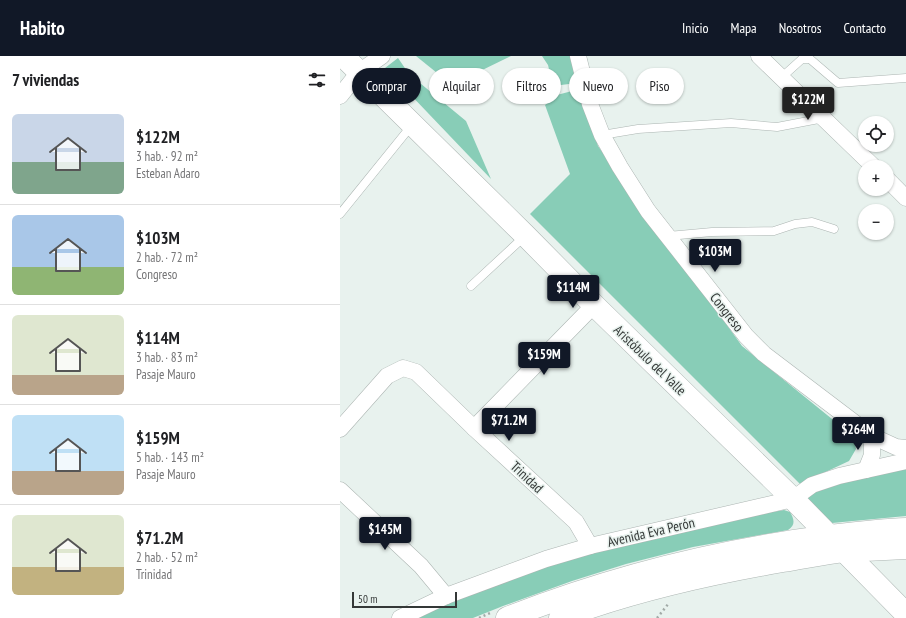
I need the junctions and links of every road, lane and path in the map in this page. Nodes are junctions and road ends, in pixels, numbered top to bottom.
1 (343, 56) edge
2 (382, 56) edge
3 (578, 56) edge
4 (760, 56) edge
5 (355, 68) edge
6 (365, 68) edge
7 (782, 78) junction
8 (906, 78) edge
9 (352, 81) edge
10 (340, 96) edge
11 (392, 104) edge
12 (825, 118) junction
13 (412, 124) junction
14 (602, 135) junction
15 (867, 160) edge
16 (894, 186) edge
17 (906, 198) edge
18 (340, 214) edge
19 (834, 229) dead end
20 (525, 235) junction
21 (668, 236) junction
22 (471, 286) dead end
23 (594, 305) junction
24 (474, 428) junction
25 (340, 429) edge
26 (872, 436) junction
27 (906, 448) edge
28 (906, 461) edge
29 (866, 470) junction
30 (340, 490) edge
31 (793, 499) junction
32 (906, 529) edge
33 (837, 544) junction
34 (590, 546) junction
35 (906, 548) edge
36 (446, 596) junction
37 (674, 598) dead end
38 (906, 614) edge
39 (400, 618) edge
40 (507, 618) edge
41 (560, 618) edge
42 (657, 618) edge

1 - 5 main road, Aristóbulo del Valle
2 - 6 street
3 - 14 street, Congreso
4 - 7 street
7 - 8 lane
7 - 12 street
9 - 10 street
11 - 13 main road, Aristóbulo del Valle
12 - 14 lane
12 - 15 street
13 - 18 lane
13 - 20 main road, Aristóbulo del Valle
14 - 21 street, Congreso
16 - 17 street
19 - 21 lane
20 - 22 lane
20 - 23 main road, Aristóbulo del Valle
21 - 26 street, Congreso
23 - 24 street
23 - 31 main road, Aristóbulo del Valle
24 - 25 street, Trinidad
24 - 34 street, Trinidad
26 - 27 street, Congreso
26 - 29 street
28 - 29 street, Avenida Eva Perón
29 - 31 street, Avenida Eva Perón
30 - 36 street
31 - 33 main road, Aristóbulo del Valle
31 - 34 street, Avenida Eva Perón
32 - 33 main road
33 - 35 main road
33 - 38 main road, Aristóbulo del Valle
33 - 40 main road
33 - 41 main road
34 - 36 street, Avenida Eva Perón
36 - 39 street, Avenida Eva Perón
37 - 42 path

